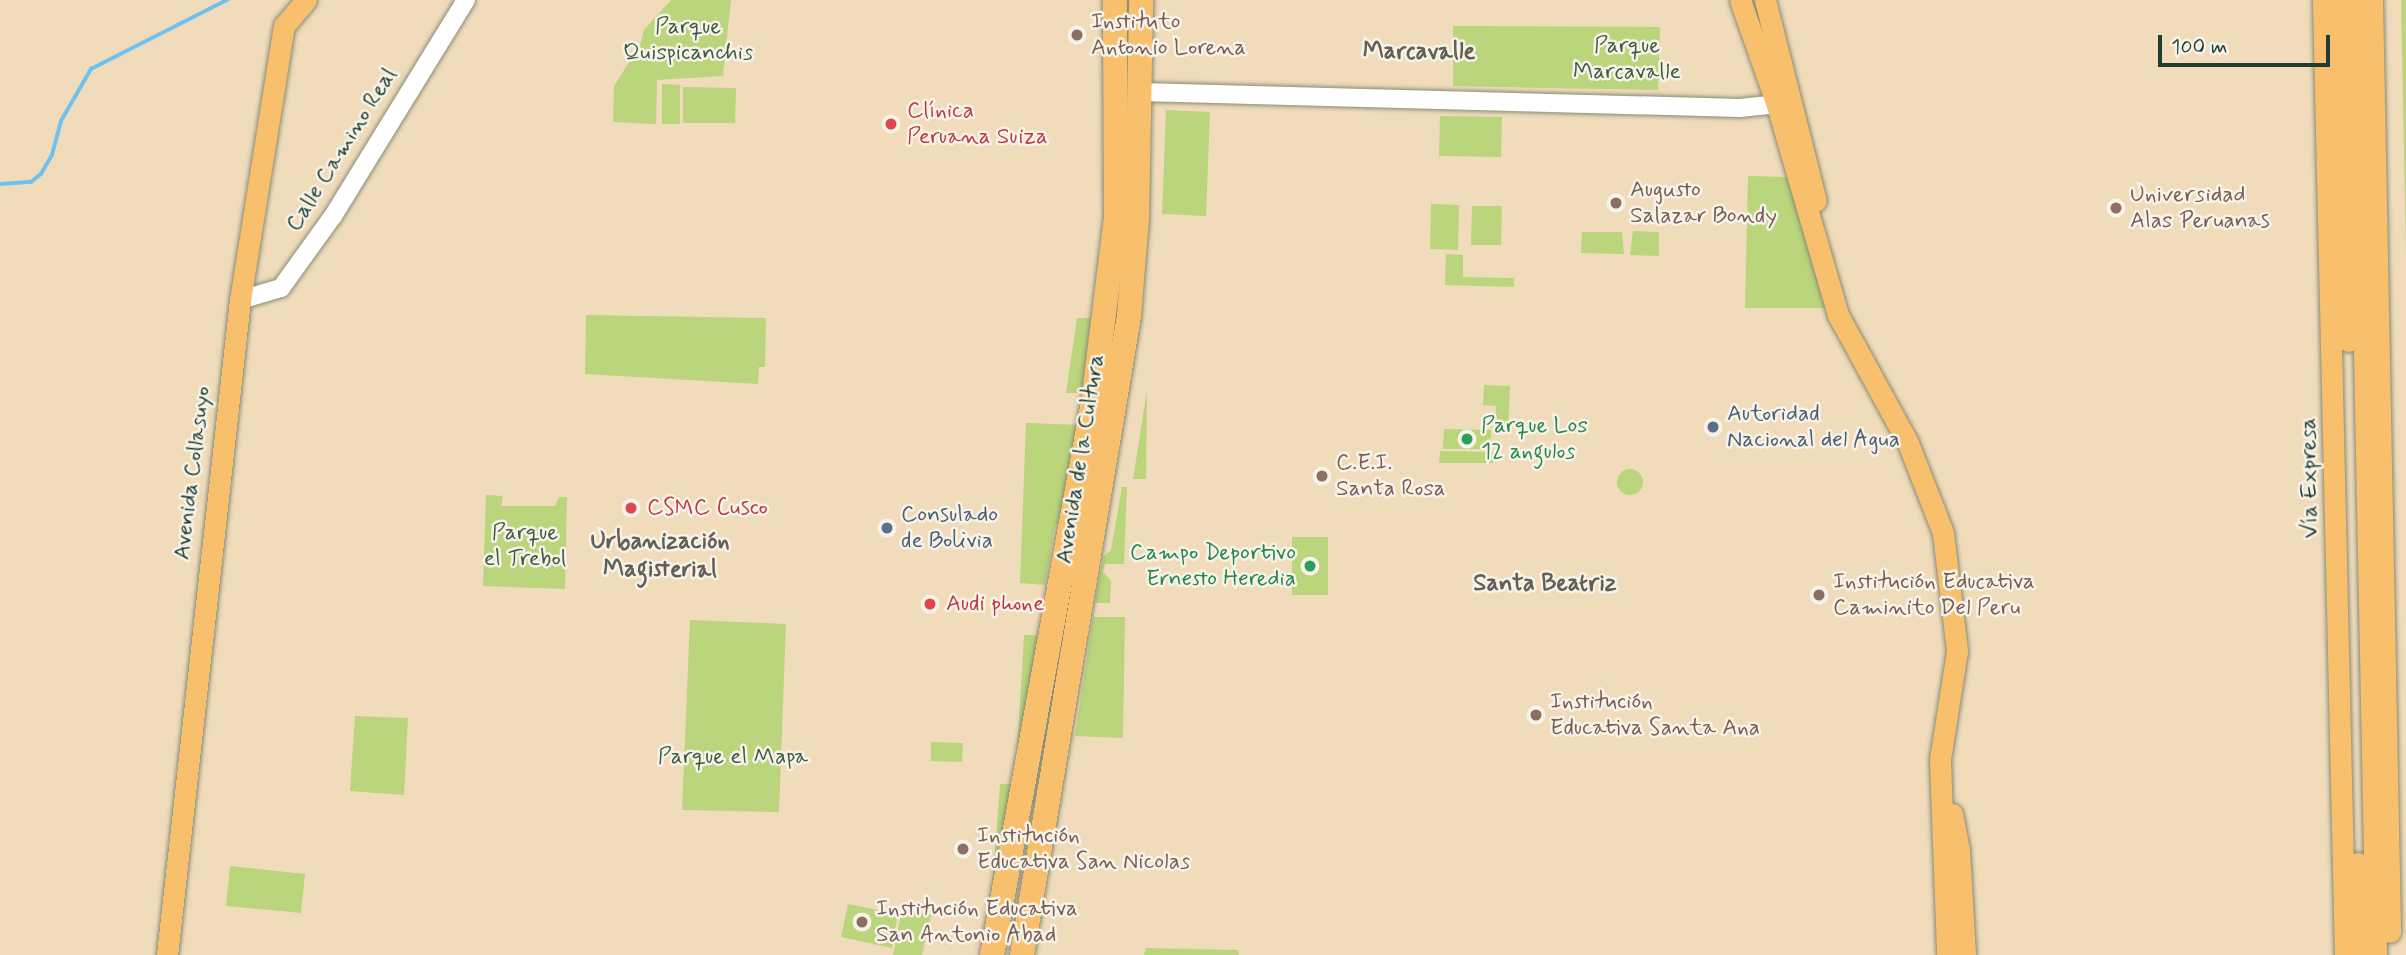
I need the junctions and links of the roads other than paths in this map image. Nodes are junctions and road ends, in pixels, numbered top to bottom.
1 (466, 0) edge
2 (1115, 0) edge
3 (1141, 0) edge
4 (1740, 0) edge
5 (1765, 0) edge
6 (2323, 0) edge
7 (2341, 0) edge
8 (2357, 0) edge
9 (2372, 0) edge
10 (295, 9) edge
11 (1141, 92) junction
12 (1785, 104) junction
13 (240, 300) junction
14 (2360, 534) junction
15 (2385, 575) junction
16 (2339, 576) junction
17 (2387, 696) junction
18 (2341, 698) junction
19 (2364, 733) junction
20 (1945, 799) junction
21 (1959, 916) junction
22 (167, 955) edge
23 (992, 955) edge
24 (1022, 955) edge
25 (1947, 955) edge
26 (1957, 955) edge
27 (1965, 955) edge
28 (2345, 955) edge
29 (2360, 955) edge
30 (2376, 955) edge
31 (2390, 955) edge

1 - 13 street, Calle Camino Real
2 - 23 highway, Avenida de la Cultura
3 - 11 highway, Avenida de la Cultura
4 - 12 main road
5 - 12 main road
6 - 16 main road, Vía Expresa
7 - 14 main road, Vía Expresa
8 - 14 main road, Vía Expresa
9 - 15 main road
10 - 13 main road, Avenida Collasuyo
11 - 12 street
11 - 24 highway, Avenida de la Cultura
12 - 20 main road
13 - 22 main road, Avenida Collasuyo
14 - 15 main road
14 - 16 main road
14 - 19 main road, Vía Expresa
15 - 17 main road
16 - 18 main road, Vía Expresa
17 - 19 main road
17 - 31 main road
18 - 19 main road
18 - 28 main road, Vía Expresa
19 - 29 main road, Vía Expresa
19 - 30 main road, Vía Expresa
20 - 21 main road
20 - 25 main road
21 - 26 main road
21 - 27 main road

